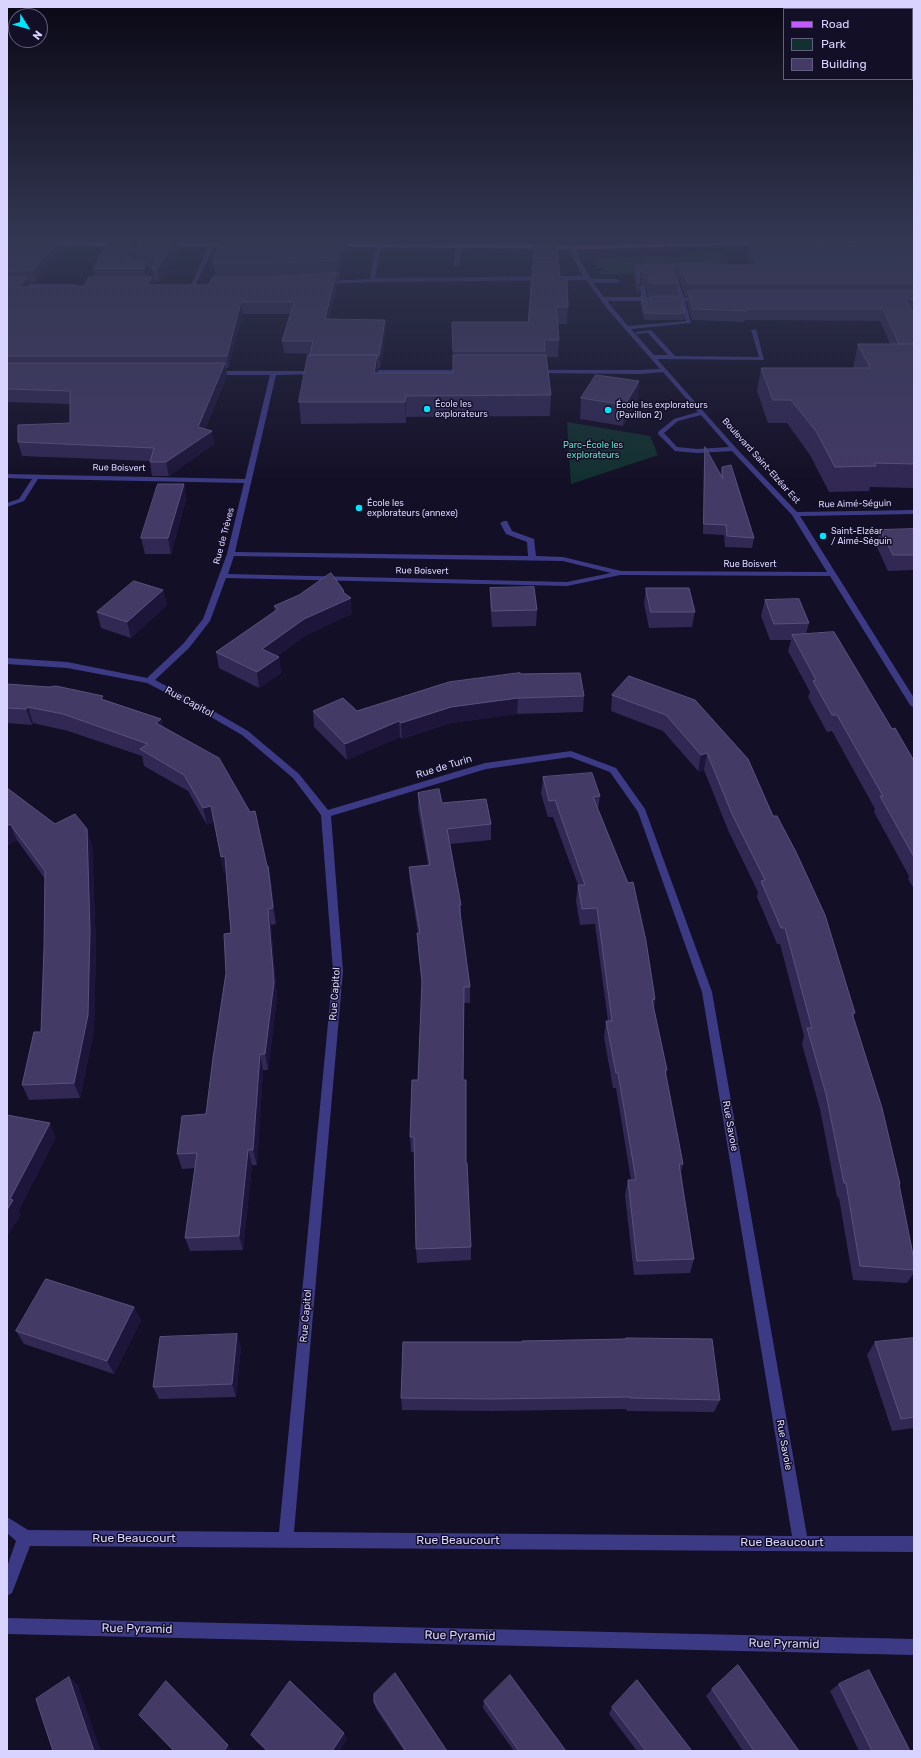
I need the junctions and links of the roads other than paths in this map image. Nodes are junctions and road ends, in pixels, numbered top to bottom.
1 (623, 323) edge
2 (683, 323) edge
3 (627, 328) junction
4 (647, 329) junction
5 (754, 330) dead end
6 (632, 334) junction
7 (653, 357) junction
8 (673, 357) junction
9 (665, 370) junction
10 (203, 372) edge
11 (327, 372) edge
12 (358, 372) edge
13 (475, 372) edge
14 (530, 372) edge
15 (273, 373) junction
16 (703, 413) junction
17 (734, 449) junction
18 (7, 476) edge
19 (36, 477) junction
20 (248, 481) junction
21 (7, 505) edge
22 (914, 512) edge
23 (795, 514) junction
24 (504, 524) dead end
25 (231, 554) junction
26 (532, 559) junction
27 (620, 573) junction
28 (833, 574) junction
29 (223, 576) junction
30 (7, 661) edge
31 (149, 681) junction
32 (914, 705) edge
33 (571, 754) joint
34 (326, 814) junction
35 (7, 1524) edge
36 (25, 1538) junction
37 (286, 1540) junction
38 (801, 1543) junction
39 (914, 1544) edge
40 (7, 1588) edge
41 (7, 1626) edge
42 (914, 1647) edge

1 - 3 street, Boulevard Saint-Elzéar Est
2 - 4 street
3 - 4 street
3 - 6 street, Boulevard Saint-Elzéar Est
4 - 6 street
4 - 8 street
5 - 8 street
6 - 7 street, Boulevard Saint-Elzéar Est
7 - 8 street
7 - 9 street, Boulevard Saint-Elzéar Est
9 - 14 street
9 - 16 street, Boulevard Saint-Elzéar Est
10 - 15 street
11 - 15 street
12 - 13 street
15 - 20 street, Rue de Trèves
16 - 17 street, Boulevard Saint-Elzéar Est
16 - 17 street
17 - 23 street, Boulevard Saint-Elzéar Est
18 - 19 street, Rue Boisvert
19 - 20 street, Rue Boisvert
19 - 21 street
20 - 25 street, Rue de Trèves
22 - 23 street, Rue Aimé-Séguin
23 - 28 street, Boulevard Saint-Elzéar Est
24 - 26 street
25 - 26 street, Rue Boisvert
25 - 29 street, Rue de Trèves
26 - 27 street, Rue Boisvert
27 - 28 street, Rue Boisvert
27 - 29 street, Rue Boisvert
28 - 32 street, Boulevard Saint-Elzéar Est
29 - 31 street, Rue de Trèves
30 - 31 street, Rue Capitol
31 - 34 street, Rue Capitol
33 - 34 street, Rue de Turin
33 - 38 street, Rue Savoie
34 - 37 street, Rue Capitol
35 - 36 street
36 - 37 street, Rue Beaucourt
36 - 40 street
37 - 38 street, Rue Beaucourt
38 - 39 street, Rue Beaucourt
41 - 42 street, Rue Pyramid

